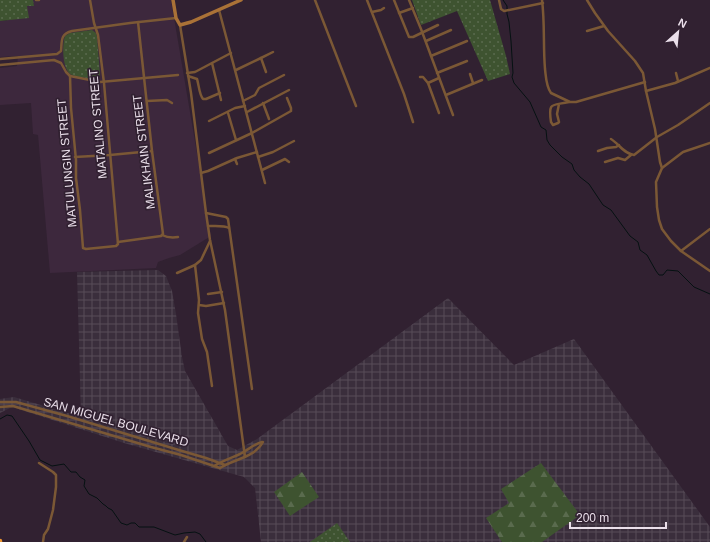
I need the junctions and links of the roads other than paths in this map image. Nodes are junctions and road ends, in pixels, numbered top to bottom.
1 (90, 0) edge
2 (173, 0) edge
3 (241, 0) edge
4 (315, 0) edge
5 (367, 0) edge
6 (394, 0) edge
7 (410, 0) edge
8 (498, 0) edge
9 (587, 0) edge
10 (543, 1) edge
11 (384, 8) dead end
12 (413, 8) junction
13 (220, 10) junction
14 (372, 12) junction
15 (399, 14) junction
16 (176, 18) junction
17 (138, 22) junction
18 (180, 25) junction
19 (438, 25) dead end
20 (604, 26) junction
21 (96, 28) junction
22 (451, 30) dead end
23 (587, 30) dead end
24 (422, 32) junction
25 (426, 41) junction
26 (467, 41) dead end
27 (273, 52) dead end
28 (231, 53) junction
29 (431, 56) junction
30 (261, 58) junction
31 (0, 59) edge
32 (467, 61) dead end
33 (212, 63) junction
34 (0, 65) edge
35 (710, 68) edge
36 (236, 70) junction
37 (266, 72) dead end
38 (437, 73) junction
39 (676, 73) dead end
40 (470, 74) dead end
41 (178, 75) dead end
42 (188, 75) junction
43 (70, 76) junction
44 (284, 76) dead end
45 (420, 77) dead end
46 (439, 78) junction
47 (145, 79) junction
48 (482, 80) dead end
49 (678, 81) junction
50 (645, 82) junction
51 (104, 83) junction
52 (428, 83) junction
53 (473, 83) junction
54 (289, 90) dead end
55 (646, 91) junction
56 (220, 93) junction
57 (446, 95) junction
58 (287, 98) dead end
59 (221, 100) dead end
60 (147, 101) junction
61 (243, 101) junction
62 (570, 102) junction
63 (172, 103) dead end
64 (263, 103) junction
65 (710, 103) edge
66 (560, 104) junction
67 (245, 106) junction
68 (356, 106) dead end
69 (247, 112) junction
70 (228, 113) junction
71 (439, 113) dead end
72 (453, 115) dead end
73 (269, 119) dead end
74 (209, 121) dead end
75 (413, 122) dead end
76 (252, 133) junction
77 (657, 137) junction
78 (611, 139) dead end
79 (236, 140) junction
80 (294, 141) dead end
81 (710, 143) edge
82 (619, 145) junction
83 (152, 151) junction
84 (257, 152) junction
85 (598, 152) dead end
86 (209, 153) dead end
87 (110, 155) junction
88 (632, 155) junction
89 (75, 157) junction
90 (258, 157) junction
91 (235, 158) junction
92 (289, 162) dead end
93 (605, 162) dead end
94 (237, 164) dead end
95 (662, 168) junction
96 (262, 170) junction
97 (201, 173) junction
98 (265, 183) dead end
99 (206, 213) junction
100 (208, 226) junction
101 (230, 228) junction
102 (710, 229) edge
103 (162, 235) junction
104 (178, 237) dead end
105 (210, 240) junction
106 (118, 242) junction
107 (682, 251) junction
108 (195, 265) junction
109 (710, 271) edge
110 (177, 274) dead end
111 (222, 292) junction
112 (208, 294) dead end
113 (224, 303) junction
114 (199, 305) junction
115 (212, 386) dead end
116 (252, 389) dead end
117 (0, 402) edge
118 (0, 407) edge
119 (46, 411) junction
120 (45, 415) junction
121 (67, 416) junction
122 (66, 422) junction
123 (153, 442) junction
124 (151, 447) junction
125 (244, 452) junction
126 (245, 457) junction
127 (39, 463) dead end
128 (219, 463) junction
129 (225, 465) junction
130 (214, 466) junction
131 (187, 537) dead end
132 (43, 542) edge
133 (184, 542) edge

1 - 21 street, MATALINO STREET
2 - 16 street
3 - 13 street
4 - 68 street
5 - 14 street
6 - 15 street
7 - 12 street
8 - 10 street
9 - 20 street
10 - 62 street
11 - 14 street
12 - 15 street
12 - 24 street
13 - 18 street
13 - 28 street
14 - 75 street
15 - 24 street
16 - 17 street
16 - 18 street
17 - 21 street
17 - 47 street, MALIKHAIN STREET
18 - 42 street
19 - 24 street
20 - 23 street
20 - 50 street
21 - 31 street
21 - 51 street, MATALINO STREET
22 - 25 street
24 - 25 street
25 - 29 street
26 - 29 street
27 - 30 street
28 - 33 street
28 - 36 street
29 - 38 street
30 - 36 street
30 - 37 street
32 - 38 street
33 - 42 street
33 - 56 street
34 - 43 street
35 - 49 street
36 - 61 street
38 - 46 street
39 - 49 street
40 - 53 street
41 - 47 street
42 - 56 street
42 - 97 street
43 - 51 street
43 - 89 street, MATULUNGIN STREET
44 - 61 street
45 - 52 street
46 - 52 street
46 - 57 street
47 - 51 street
47 - 60 street, MALIKHAIN STREET
48 - 53 street
49 - 55 street
50 - 55 street
50 - 62 street
51 - 87 street, MATALINO STREET
52 - 71 street
53 - 57 street
54 - 64 street
55 - 77 street
56 - 59 street
57 - 72 street
58 - 76 street
60 - 63 street
60 - 83 street, MALIKHAIN STREET
61 - 67 street
62 - 66 street
64 - 69 street
64 - 73 street
65 - 77 street
66 - 66 street
67 - 69 street
67 - 70 street
69 - 76 street
70 - 74 street
70 - 79 street
76 - 79 street
76 - 84 street
77 - 88 street
77 - 95 street
78 - 82 street
79 - 86 street
80 - 90 street
81 - 95 street
82 - 85 street
82 - 88 street
83 - 87 street
83 - 103 street, MALIKHAIN STREET
84 - 90 street
84 - 91 street
87 - 89 street
87 - 106 street, MATALINO STREET
88 - 93 street
89 - 106 street, MATULUNGIN STREET
90 - 96 street
91 - 94 street
91 - 97 street
92 - 96 street
95 - 107 street
96 - 98 street
97 - 99 street
99 - 100 street
99 - 101 street
100 - 101 street
100 - 105 street
101 - 116 street
102 - 107 street
103 - 104 street
103 - 106 street
105 - 108 street
105 - 111 street
107 - 109 street
108 - 110 street
108 - 114 street
111 - 112 street
111 - 113 street
113 - 114 street
113 - 125 street
114 - 115 street
117 - 119 street, SAN MIGUEL BOULEVARD
118 - 120 street, SAN MIGUEL BOULEVARD
119 - 120 street
119 - 121 street, SAN MIGUEL BOULEVARD
120 - 122 street, SAN MIGUEL BOULEVARD
121 - 122 street
121 - 123 street, SAN MIGUEL BOULEVARD
122 - 124 street, SAN MIGUEL BOULEVARD
123 - 124 street
123 - 128 street, SAN MIGUEL BOULEVARD
124 - 130 street, SAN MIGUEL BOULEVARD
125 - 126 street
125 - 126 street
125 - 128 street
126 - 129 street
127 - 132 street
128 - 129 street, SAN MIGUEL BOULEVARD
128 - 130 street
129 - 130 street, SAN MIGUEL BOULEVARD
131 - 133 street

